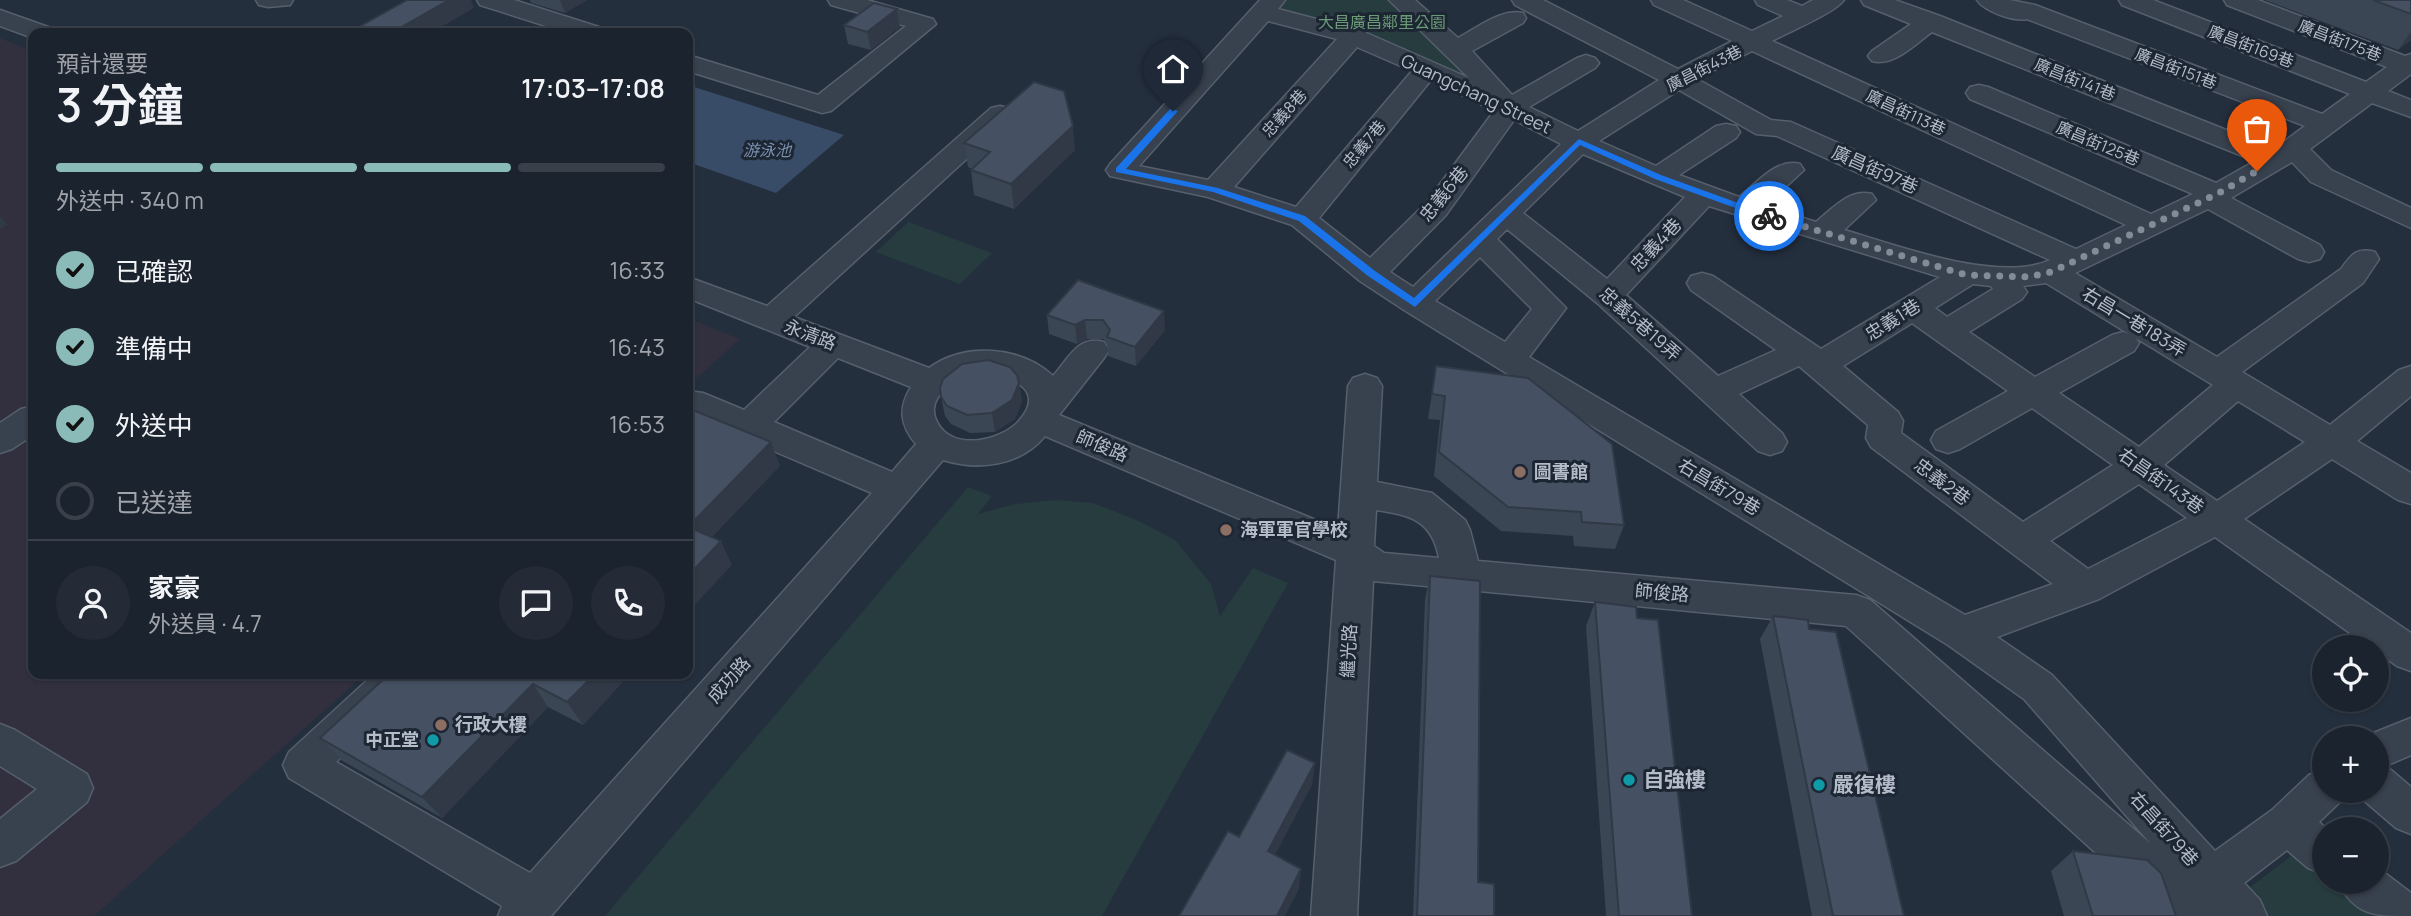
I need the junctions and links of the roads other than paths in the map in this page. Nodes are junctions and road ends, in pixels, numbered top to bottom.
1 (268, 0) edge
2 (281, 0) edge
3 (489, 0) edge
4 (840, 0) edge
5 (1401, 0) edge
6 (1767, 0) edge
7 (1832, 0) edge
8 (1873, 0) edge
9 (1989, 0) edge
10 (2131, 0) edge
11 (2236, 0) edge
12 (1657, 5) edge
13 (1268, 6) edge
14 (2030, 8) edge
15 (1519, 9) edge
16 (1804, 16) junction
17 (0, 17) edge
18 (1931, 21) junction
19 (28, 28) edge
20 (577, 28) edge
21 (1353, 36) junction
22 (1980, 41) junction
23 (1754, 42) junction
24 (1456, 49) junction
25 (1881, 56) dead end
26 (1586, 63) dead end
27 (693, 64) edge
28 (2408, 64) edge
29 (1426, 70) junction
30 (1678, 79) junction
31 (1853, 88) junction
32 (2370, 92) junction
33 (1979, 93) dead end
34 (1823, 106) dead end
35 (1509, 108) junction
36 (2411, 109) edge
37 (1002, 113) edge
38 (2326, 125) junction
39 (1726, 132) dead end
40 (1579, 142) junction
41 (2286, 154) junction
42 (1790, 170) dead end
43 (1658, 177) junction
44 (1215, 190) junction
45 (1703, 195) junction
46 (2213, 196) junction
47 (1862, 200) dead end
48 (1744, 208) junction
49 (1503, 214) junction
50 (1302, 219) junction
51 (2411, 219) edge
52 (2148, 224) junction
53 (1821, 233) junction
54 (1479, 239) junction
55 (1938, 239) dead end
56 (2309, 252) dead end
57 (2364, 259) dead end
58 (1913, 260) junction
59 (2063, 266) junction
60 (1371, 274) junction
61 (1966, 275) junction
62 (2000, 277) junction
63 (1702, 283) dead end
64 (693, 289) edge
65 (1608, 296) junction
66 (1415, 303) junction
67 (1912, 308) junction
68 (771, 320) junction
69 (1959, 324) dead end
70 (2123, 343) dead end
71 (833, 344) junction
72 (1093, 350) dead end
73 (1811, 359) junction
74 (1509, 360) junction
75 (2411, 378) edge
76 (2227, 379) junction
77 (931, 383) junction
78 (1365, 386) dead end
79 (1716, 391) junction
80 (2034, 393) junction
81 (693, 403) edge
82 (1044, 413) junction
83 (28, 421) edge
84 (749, 426) junction
85 (0, 440) edge
86 (1948, 440) dead end
87 (1770, 442) dead end
88 (2332, 442) junction
89 (937, 444) junction
90 (2140, 466) junction
91 (898, 489) junction
92 (2411, 490) edge
93 (1358, 493) junction
94 (2217, 519) junction
95 (2021, 541) junction
96 (1355, 552) junction
97 (1462, 575) junction
98 (2086, 588) junction
99 (1962, 634) junction
100 (2411, 654) edge
101 (396, 679) edge
102 (2411, 736) edge
103 (0, 743) edge
104 (2389, 745) edge
105 (2389, 795) edge
106 (2312, 800) edge
107 (2411, 814) edge
108 (2287, 824) junction
109 (2312, 844) edge
110 (0, 846) edge
111 (2376, 894) edge
112 (2205, 899) edge
113 (527, 908) edge
114 (1334, 916) edge
115 (2244, 916) edge
116 (2404, 916) edge

1 - 2 street
3 - 20 street
4 - 27 street
5 - 24 street
6 - 16 street
7 - 16 street, 廣昌街43巷
8 - 18 street, 廣昌街141巷
9 - 14 street, 廣昌街151巷
10 - 32 street, 廣昌街169巷
11 - 28 street, 廣昌街175巷
12 - 23 street, 廣昌街113巷
13 - 21 street, Guangchang Street
13 - 44 street, 右昌街79巷
14 - 22 street
14 - 38 street, 廣昌街151巷
15 - 24 street
15 - 30 street, 廣昌街97巷
16 - 23 street, 廣昌街43巷
17 - 19 street
18 - 22 street, 廣昌街141巷
18 - 25 street
21 - 29 street, Guangchang Street
21 - 44 street, 忠義8巷
22 - 41 street, 廣昌街141巷
23 - 30 street, 廣昌街43巷
23 - 31 street, 廣昌街113巷
24 - 35 street
26 - 35 street
28 - 32 street, Guangchang Street
29 - 35 street, Guangchang Street
29 - 50 street, 忠義7巷
30 - 40 street, 廣昌街43巷
30 - 59 street, 廣昌街97巷
31 - 34 street
31 - 52 street, 廣昌街113巷
32 - 36 street, 廣昌街169巷
32 - 38 street, Guangchang Street
33 - 46 street, 廣昌街125巷
35 - 40 street, Guangchang Street
35 - 60 street, 忠義6巷
37 - 68 street
38 - 41 street, Guangchang Street
39 - 43 street
40 - 43 street, Guangchang Street
40 - 49 street, 廣昌街43巷
41 - 46 street, Guangchang Street
41 - 51 street
42 - 48 street
43 - 45 street, Guangchang Street
44 - 50 street, 右昌街79巷
45 - 48 street, Guangchang Street
45 - 65 street, 忠義4巷
46 - 52 street, Guangchang Street
46 - 56 street, 廣昌街125巷
47 - 53 street
48 - 53 street, Guangchang Street
49 - 54 street, 廣昌街43巷
49 - 65 street, 忠義5巷19弄
50 - 60 street, 右昌街79巷
52 - 59 street, Guangchang Street
53 - 58 street, Guangchang Street
54 - 66 street, 廣昌街43巷
54 - 74 street
55 - 58 street
57 - 76 street
58 - 61 street, Guangchang Street
59 - 62 street, Guangchang Street
59 - 76 street, 右昌一巷183弄
60 - 66 street, 右昌街79巷
61 - 62 street, Guangchang Street
61 - 67 street, 忠義1巷
62 - 69 street
63 - 73 street
64 - 68 street, 永清路
65 - 79 street, 忠義5巷19弄
66 - 74 street, 右昌街79巷
67 - 73 street, 忠義1巷
67 - 80 street, 右昌街143巷
68 - 71 street, 永清路
70 - 80 street
71 - 77 street, 永清路
71 - 84 street
72 - 82 street
73 - 79 street, 忠義1巷
73 - 95 street, 忠義2巷
74 - 99 street, 右昌街79巷
75 - 88 street
76 - 88 street, 右昌一巷183弄
76 - 90 street
77 - 82 street
77 - 89 street
78 - 93 street, 繼光路
79 - 87 street, 忠義5巷19弄
80 - 86 street
80 - 90 street, 右昌街143巷
81 - 84 street
82 - 89 street
82 - 96 street, 師俊路
83 - 85 street
84 - 91 street
88 - 92 street, 右昌一巷183弄
88 - 94 street
89 - 91 street, 成功路
90 - 94 street, 右昌街143巷
90 - 95 street
91 - 113 street, 成功路
93 - 96 street, 繼光路
93 - 97 street
94 - 98 street
94 - 100 street, 右昌街143巷
95 - 98 street, 忠義2巷
96 - 97 street, 師俊路
96 - 114 street, 繼光路
97 - 112 street, 師俊路
98 - 99 street
99 - 112 street, 右昌街79巷
101 - 113 street
102 - 104 street
103 - 110 street
105 - 107 street
106 - 108 street
108 - 109 street
108 - 112 street
111 - 116 street
112 - 115 street, 右昌街79巷

